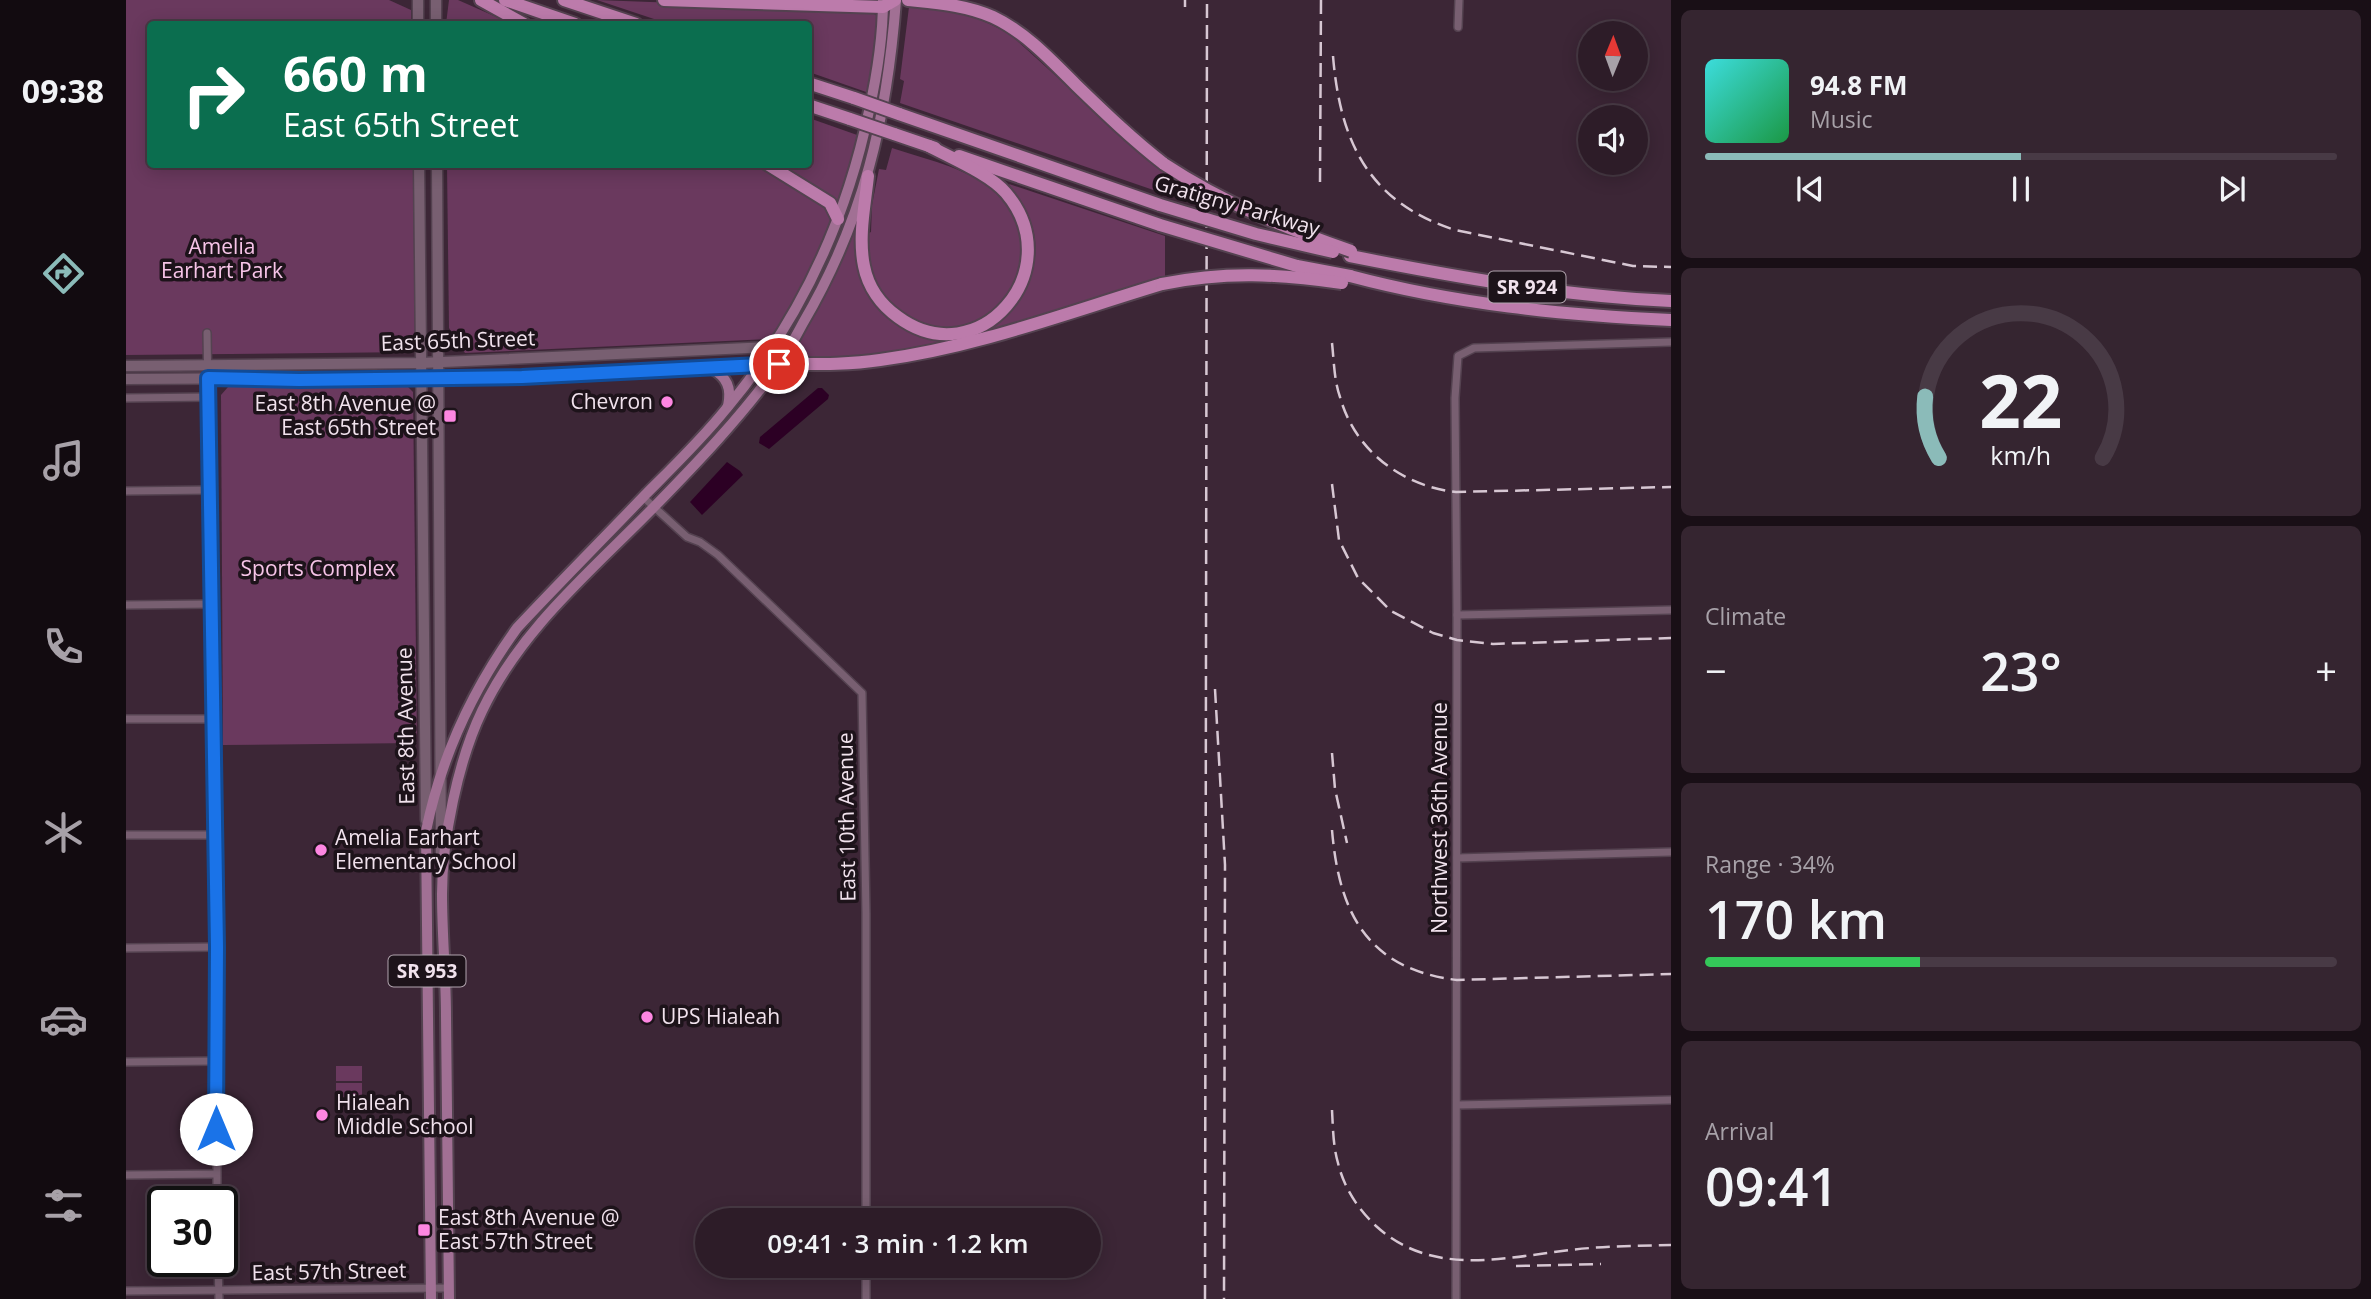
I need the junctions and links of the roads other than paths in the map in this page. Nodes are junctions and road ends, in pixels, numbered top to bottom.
1 (418, 0) edge
2 (436, 0) edge
3 (481, 0) edge
4 (505, 0) edge
5 (564, 0) edge
6 (664, 0) edge
7 (811, 0) edge
8 (896, 0) edge
9 (908, 0) edge
10 (1458, 0) edge
11 (883, 3) edge
12 (793, 4) junction
13 (418, 21) edge
14 (436, 21) edge
15 (519, 21) edge
16 (566, 21) edge
17 (627, 21) edge
18 (1458, 27) dead end
19 (812, 84) edge
20 (812, 106) edge
21 (929, 146) junction
22 (419, 168) edge
23 (438, 168) edge
24 (773, 168) edge
25 (868, 176) junction
26 (838, 219) junction
27 (1351, 253) junction
28 (1350, 280) junction
29 (1671, 301) edge
30 (1671, 320) edge
31 (207, 333) dead end
32 (1671, 342) edge
33 (773, 346) junction
34 (790, 346) junction
35 (421, 363) junction
36 (439, 363) junction
37 (779, 364) junction
38 (208, 365) junction
39 (759, 365) junction
40 (126, 366) edge
41 (711, 368) junction
42 (208, 378) junction
43 (126, 379) edge
44 (421, 379) junction
45 (439, 379) junction
46 (209, 397) junction
47 (126, 398) edge
48 (727, 408) junction
49 (210, 490) junction
50 (126, 491) edge
51 (643, 498) junction
52 (653, 508) junction
53 (423, 551) junction
54 (441, 551) junction
55 (212, 604) junction
56 (126, 605) edge
57 (1671, 610) edge
58 (1457, 615) junction
59 (126, 719) edge
60 (212, 719) junction
61 (439, 780) junction
62 (426, 831) junction
63 (126, 835) edge
64 (215, 835) junction
65 (1671, 852) edge
66 (1457, 858) junction
67 (442, 890) junction
68 (427, 941) junction
69 (443, 941) junction
70 (217, 947) junction
71 (126, 948) edge
72 (216, 1061) junction
73 (126, 1062) edge
74 (1671, 1100) edge
75 (1457, 1105) junction
76 (447, 1111) junction
77 (429, 1112) junction
78 (216, 1174) junction
79 (126, 1175) edge
80 (216, 1186) edge
81 (866, 1208) edge
82 (218, 1277) edge
83 (866, 1278) edge
84 (126, 1291) edge
85 (430, 1293) edge
86 (449, 1293) edge
87 (219, 1295) edge
88 (866, 1299) edge
89 (1456, 1299) edge

1 - 13 main road
2 - 14 main road
3 - 15 highway
4 - 16 highway
5 - 17 highway
6 - 12 highway
7 - 12 highway
8 - 11 highway
8 - 25 main road
9 - 27 highway, bridge
10 - 18 street
11 - 12 highway
11 - 26 main road
19 - 27 highway, Gratigny Parkway, bridge
20 - 21 highway, Gratigny Parkway, bridge
21 - 25 highway
21 - 28 highway, Gratigny Parkway, bridge
22 - 35 main road, SR 953
23 - 36 main road, SR 953
24 - 26 highway
25 - 34 main road
26 - 33 main road
27 - 29 highway, SR 924
28 - 30 highway, Gratigny Parkway / SR 924
28 - 37 highway, bridge
31 - 38 street
32 - 58 street, Northwest 36th Avenue
33 - 34 main road, East 65th Street
33 - 36 main road, East 65th Street
33 - 39 main road
34 - 37 main road
35 - 36 main road, East 65th Street
35 - 38 main road, East 65th Street
35 - 44 main road, East 8th Avenue / SR 953
36 - 45 main road, SR 953
37 - 39 main road, East 65th Street
37 - 52 main road
38 - 40 main road, East 65th Street
38 - 42 street
39 - 41 main road, East 65th Street
39 - 48 main road
41 - 45 main road, East 65th Street
41 - 48 main road
42 - 43 main road, East 65th Street
42 - 44 main road, East 65th Street
42 - 46 street
44 - 45 main road, East 65th Street
44 - 53 main road, East 8th Avenue / SR 953
45 - 54 main road, East 8th Avenue / SR 953
46 - 47 street
46 - 49 street
48 - 51 main road
49 - 50 street
49 - 55 street
51 - 52 street, East 10th Avenue
51 - 61 main road
52 - 67 main road
52 - 81 street, East 10th Avenue
53 - 54 main road
53 - 62 main road, East 8th Avenue / SR 953
54 - 61 main road, East 8th Avenue / SR 953
55 - 56 street
55 - 60 street
57 - 58 street
58 - 66 street, Northwest 36th Avenue
59 - 60 street
60 - 64 street
61 - 62 main road
61 - 67 main road, East 8th Avenue / SR 953
62 - 68 main road, East 8th Avenue / SR 953
63 - 64 street
64 - 70 street
65 - 66 street
66 - 75 street, Northwest 36th Avenue
67 - 69 main road, East 8th Avenue / SR 953
68 - 69 main road
68 - 77 main road, East 8th Avenue / SR 953
69 - 76 main road, East 8th Avenue / SR 953
70 - 71 street
70 - 72 street
72 - 73 street
72 - 78 street
74 - 75 street
75 - 89 street, Northwest 36th Avenue
76 - 77 main road
76 - 86 main road, East 8th Avenue / SR 953
77 - 85 main road, East 8th Avenue / SR 953
78 - 79 street
78 - 80 street
82 - 87 street
83 - 88 street
84 - 87 street, East 57th Street
85 - 86 street, East 57th Street
85 - 87 street, East 57th Street

